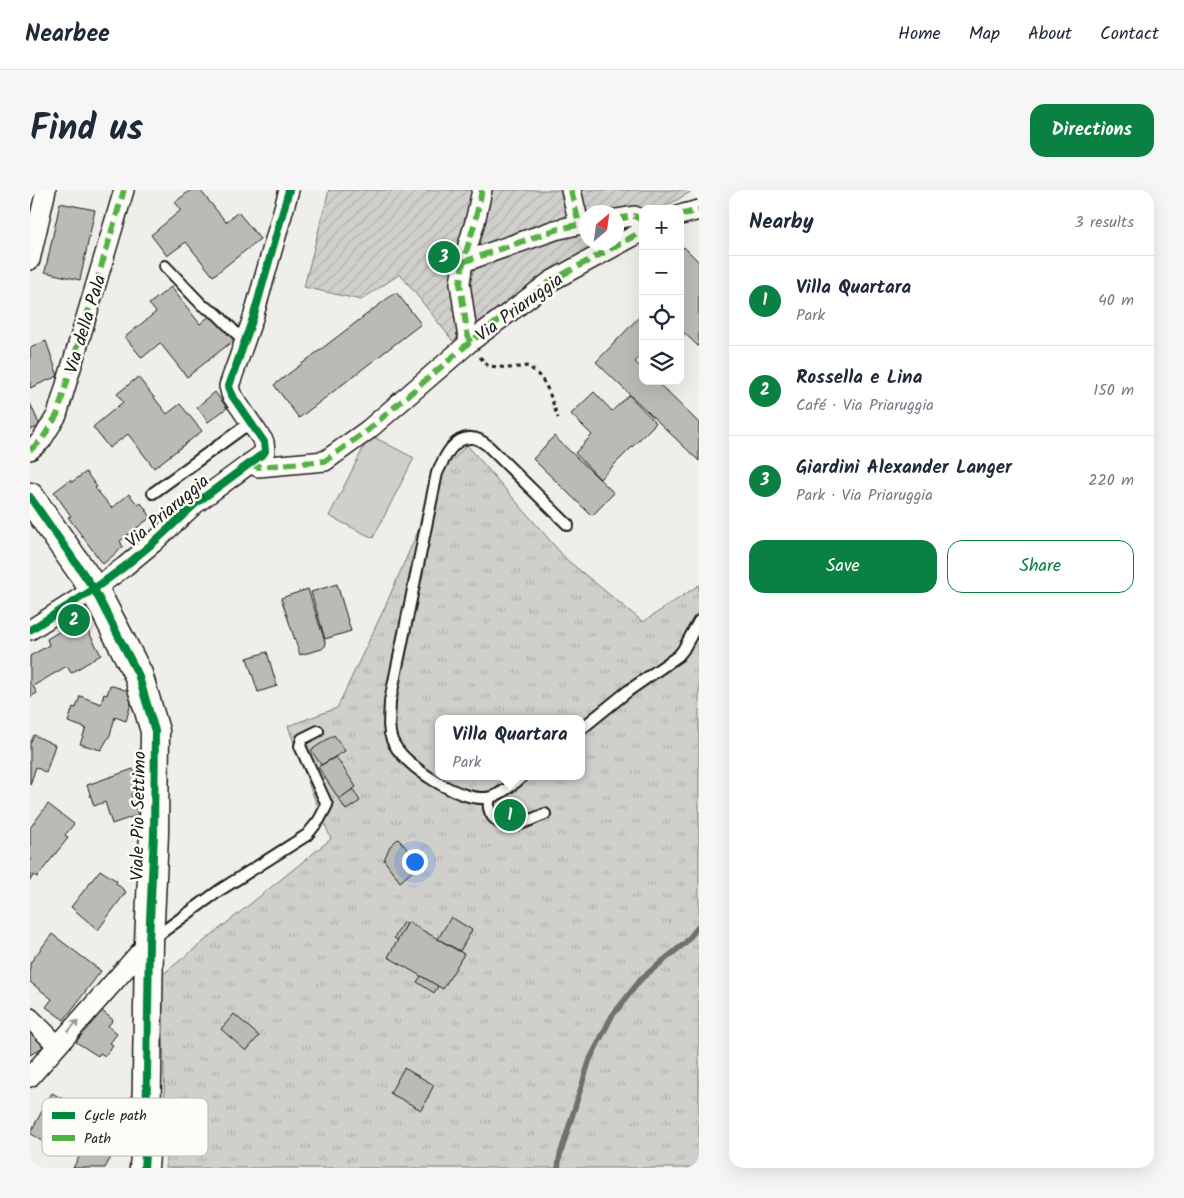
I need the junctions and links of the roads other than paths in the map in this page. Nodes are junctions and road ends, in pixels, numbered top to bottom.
1 (46, 190) edge
2 (124, 190) edge
3 (288, 190) edge
4 (482, 190) edge
5 (571, 190) edge
6 (699, 210) edge
7 (579, 213) edge
8 (684, 214) edge
9 (624, 218) edge
10 (639, 218) edge
11 (579, 225) edge
12 (639, 233) edge
13 (30, 260) edge
14 (463, 262) junction
15 (165, 266) dead end
16 (245, 342) junction
17 (470, 342) junction
18 (251, 422) junction
19 (30, 450) edge
20 (250, 463) junction
21 (154, 493) dead end
22 (30, 497) edge
23 (568, 525) dead end
24 (94, 589) junction
25 (699, 621) edge
26 (30, 630) edge
27 (585, 725) edge
28 (318, 732) dead end
29 (519, 780) edge
30 (490, 798) junction
31 (545, 814) dead end
32 (149, 942) junction
33 (30, 1018) edge
34 (57, 1045) junction
35 (30, 1076) edge
36 (147, 1098) edge

1 - 13 street
2 - 19 street, Via della Pala
3 - 16 street
4 - 14 street
5 - 7 street
6 - 8 street
9 - 10 street
11 - 14 street
12 - 17 street, Via Priaruggia
14 - 17 street
15 - 16 lane
16 - 18 street, Via Priaruggia
17 - 20 street, Via Priaruggia
18 - 20 street, Via Priaruggia
18 - 21 lane
20 - 24 street, Via Priaruggia
22 - 24 street, Viale Pio Settimo
23 - 30 lane
24 - 26 street, Via Priaruggia
24 - 32 street, Viale Pio Settimo
25 - 27 lane
28 - 32 lane
29 - 30 lane
30 - 31 lane
34 -> 32 street
32 - 36 street, Viale Pio Settimo
33 - 34 street
34 - 35 street

